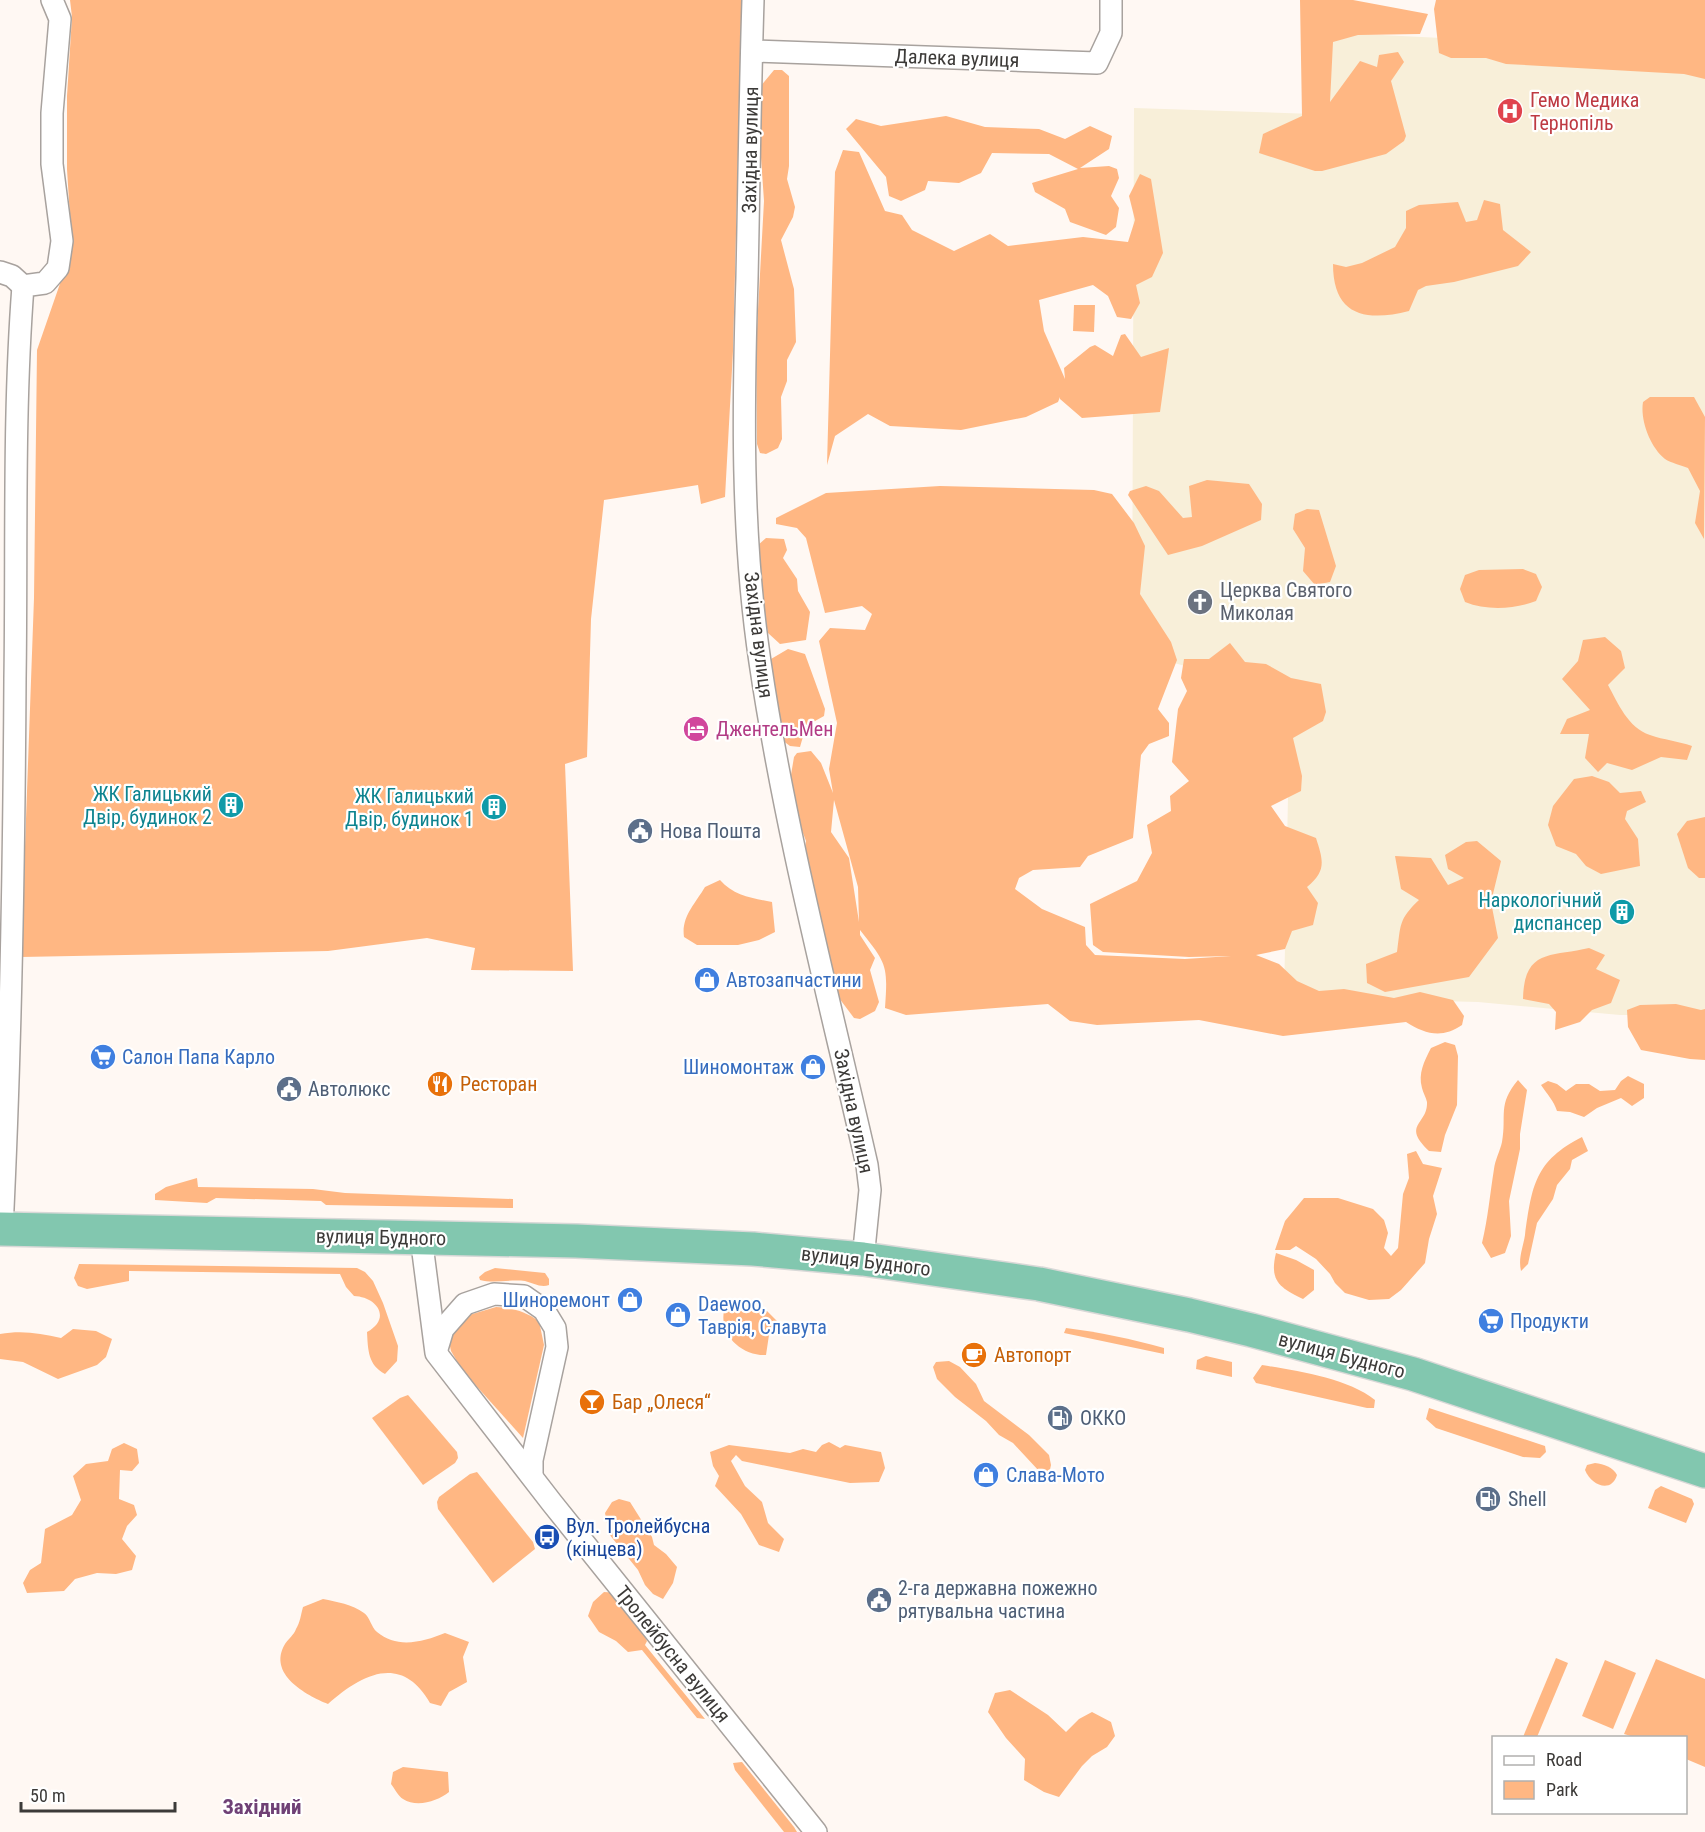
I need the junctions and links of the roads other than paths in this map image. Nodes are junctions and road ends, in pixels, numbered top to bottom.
1 (753, 0) edge
2 (1111, 0) edge
3 (56, 9) edge
4 (752, 51) junction
5 (0, 272) edge
6 (22, 286) junction
7 (7, 548) edge
8 (1, 1229) edge
9 (421, 1237) junction
10 (863, 1259) junction
11 (436, 1353) junction
12 (1705, 1471) edge
13 (532, 1476) junction
14 (816, 1832) edge

1 - 4 street, Західна вулиця
2 - 4 street, Далека вулиця
3 - 6 street
4 - 10 street, Західна вулиця
5 - 6 street
6 - 7 street
7 - 8 street
8 - 9 highway, вулиця Будного
9 - 10 highway, вулиця Будного
9 - 11 street
10 - 12 highway, вулиця Будного
11 - 13 street, Тролейбусна вулиця
11 - 13 street
13 - 14 street, Тролейбусна вулиця

